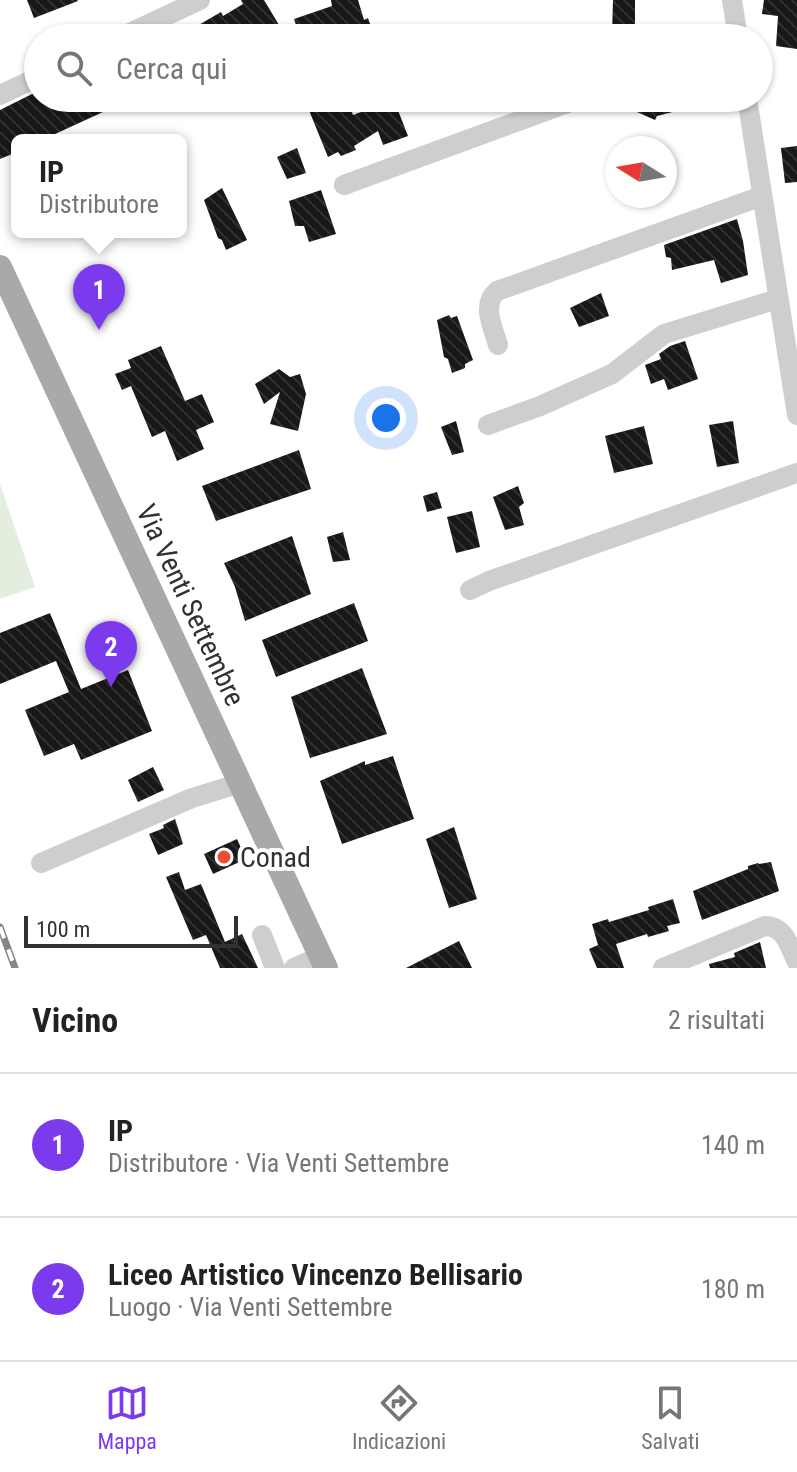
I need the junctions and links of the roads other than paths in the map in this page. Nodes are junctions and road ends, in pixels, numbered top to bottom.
1 (200, 0) edge
2 (732, 0) edge
3 (149, 24) edge
4 (736, 24) edge
5 (24, 84) edge
6 (0, 95) edge
7 (543, 112) edge
8 (749, 112) edge
9 (344, 185) dead end
10 (762, 196) junction
11 (0, 267) edge
12 (778, 299) junction
13 (498, 345) dead end
14 (797, 415) edge
15 (488, 425) dead end
16 (797, 473) edge
17 (470, 590) dead end
18 (241, 783) junction
19 (41, 863) dead end
20 (262, 935) dead end
21 (324, 962) edge
22 (797, 962) edge
23 (275, 968) edge
24 (294, 968) edge
25 (663, 968) edge

1 - 3 street
2 - 4 street
5 - 6 street
7 - 9 street
8 - 10 street
10 - 12 street
10 - 13 street
11 - 18 main road, Via Venti Settembre
12 - 14 street
12 - 15 street
16 - 17 street
18 - 19 street
18 - 21 main road, Via Venti Settembre
20 - 23 street
21 - 24 street
22 - 25 street

